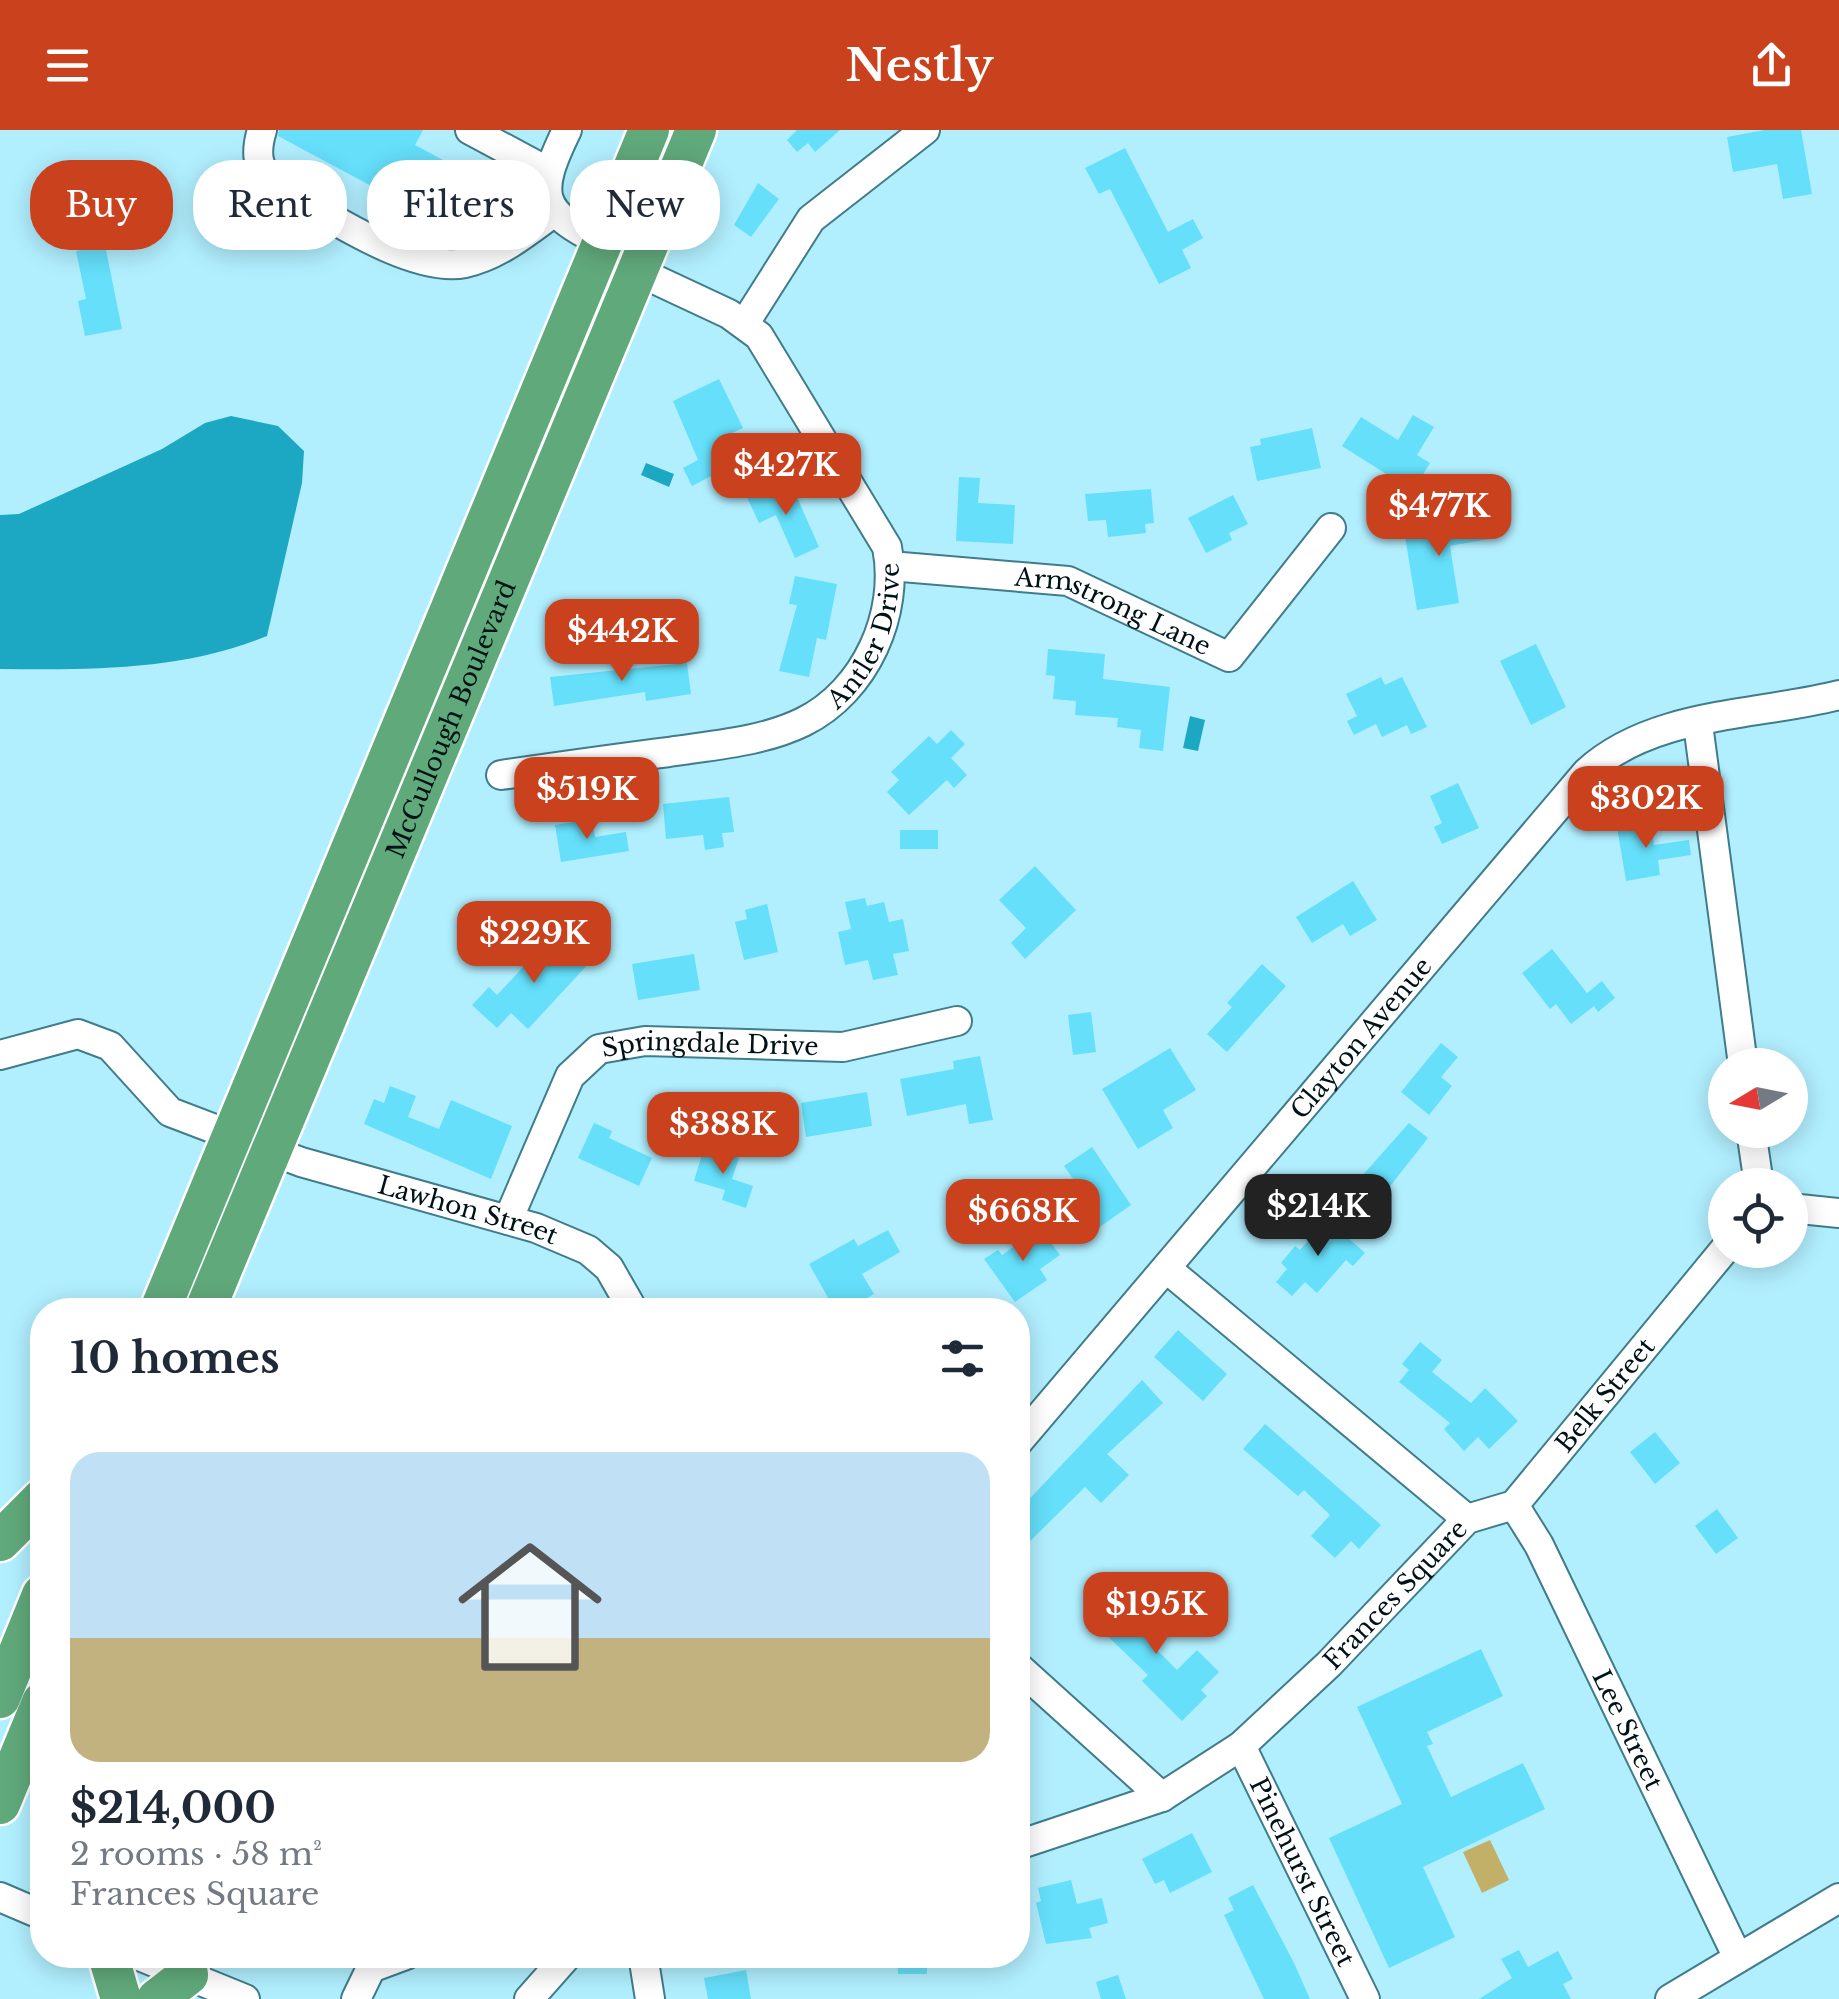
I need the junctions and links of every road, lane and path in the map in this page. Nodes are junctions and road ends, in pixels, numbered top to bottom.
1 (262, 130) edge
2 (470, 130) edge
3 (567, 130) edge
4 (649, 130) edge
5 (662, 130) edge
6 (696, 130) edge
7 (925, 130) edge
8 (526, 160) edge
9 (637, 160) edge
10 (550, 165) edge
11 (550, 203) edge
12 (553, 213) junction
13 (570, 223) edge
14 (600, 250) edge
15 (604, 250) edge
16 (638, 271) junction
17 (745, 323) junction
18 (560, 458) junction
19 (1331, 528) dead end
20 (890, 566) junction
21 (1839, 696) edge
22 (1698, 724) junction
23 (390, 758) junction
24 (501, 775) dead end
25 (425, 778) junction
26 (956, 1022) dead end
27 (1741, 1048) edge
28 (0, 1055) edge
29 (233, 1136) junction
30 (271, 1150) junction
31 (1808, 1210) edge
32 (1839, 1214) edge
33 (508, 1220) junction
34 (1709, 1268) edge
35 (1167, 1269) junction
36 (165, 1298) edge
37 (210, 1298) edge
38 (626, 1298) edge
39 (1030, 1428) edge
40 (1514, 1505) junction
41 (30, 1511) edge
42 (1466, 1519) junction
43 (0, 1541) edge
44 (30, 1624) edge
45 (1030, 1678) edge
46 (0, 1698) edge
47 (30, 1731) edge
48 (1240, 1746) junction
49 (1162, 1797) junction
50 (0, 1804) edge
51 (1030, 1841) edge
52 (0, 1898) edge
53 (1839, 1898) edge
54 (30, 1910) edge
55 (1738, 1958) junction
56 (114, 1968) edge
57 (371, 1968) edge
58 (556, 1968) edge
59 (645, 1968) edge
60 (176, 1976) edge
61 (1676, 1998) edge
62 (120, 1999) edge
63 (245, 1999) edge
64 (356, 1999) edge
65 (529, 1999) edge
66 (650, 1999) edge
67 (1365, 1999) edge

1 - 12 street
2 - 8 street
3 - 10 street
4 - 9 highway, McCullough Boulevard
5 - 16 highway
6 - 16 highway, McCullough Boulevard
7 - 17 street
11 - 12 street
12 - 13 street
14 - 23 highway, McCullough Boulevard
15 - 18 highway
16 - 17 street, Antler Drive
16 - 18 highway, McCullough Boulevard
17 - 20 street, Antler Drive
18 - 25 highway, McCullough Boulevard
19 - 20 street, Armstrong Lane
20 - 24 street, Antler Drive
21 - 22 street, Clayton Avenue
22 - 27 street
22 - 35 street, Clayton Avenue
23 - 25 highway
23 - 29 highway, McCullough Boulevard
25 - 30 highway, McCullough Boulevard
26 - 33 street, Springdale Drive
28 - 29 street, Lawhon Street
29 - 30 street, Lawhon Street
29 - 36 highway, McCullough Boulevard
30 - 33 street, Lawhon Street
30 - 37 highway, McCullough Boulevard
31 - 32 street
33 - 38 street, Lawhon Street
34 - 40 street, Belk Street
35 - 39 street, Clayton Avenue
35 - 42 street, Frances Square
40 - 42 street
40 - 55 street, Lee Street
41 - 43 highway
42 - 48 street, Frances Square
44 - 46 highway
45 - 49 street
47 - 50 highway
48 - 49 street, Frances Square
48 - 67 street, Pinehurst Street
49 - 51 street, Frances Square
52 - 54 street
53 - 55 street
55 - 61 street
56 - 62 highway
57 - 64 street
58 - 65 street
59 - 66 street
60 - 63 street

